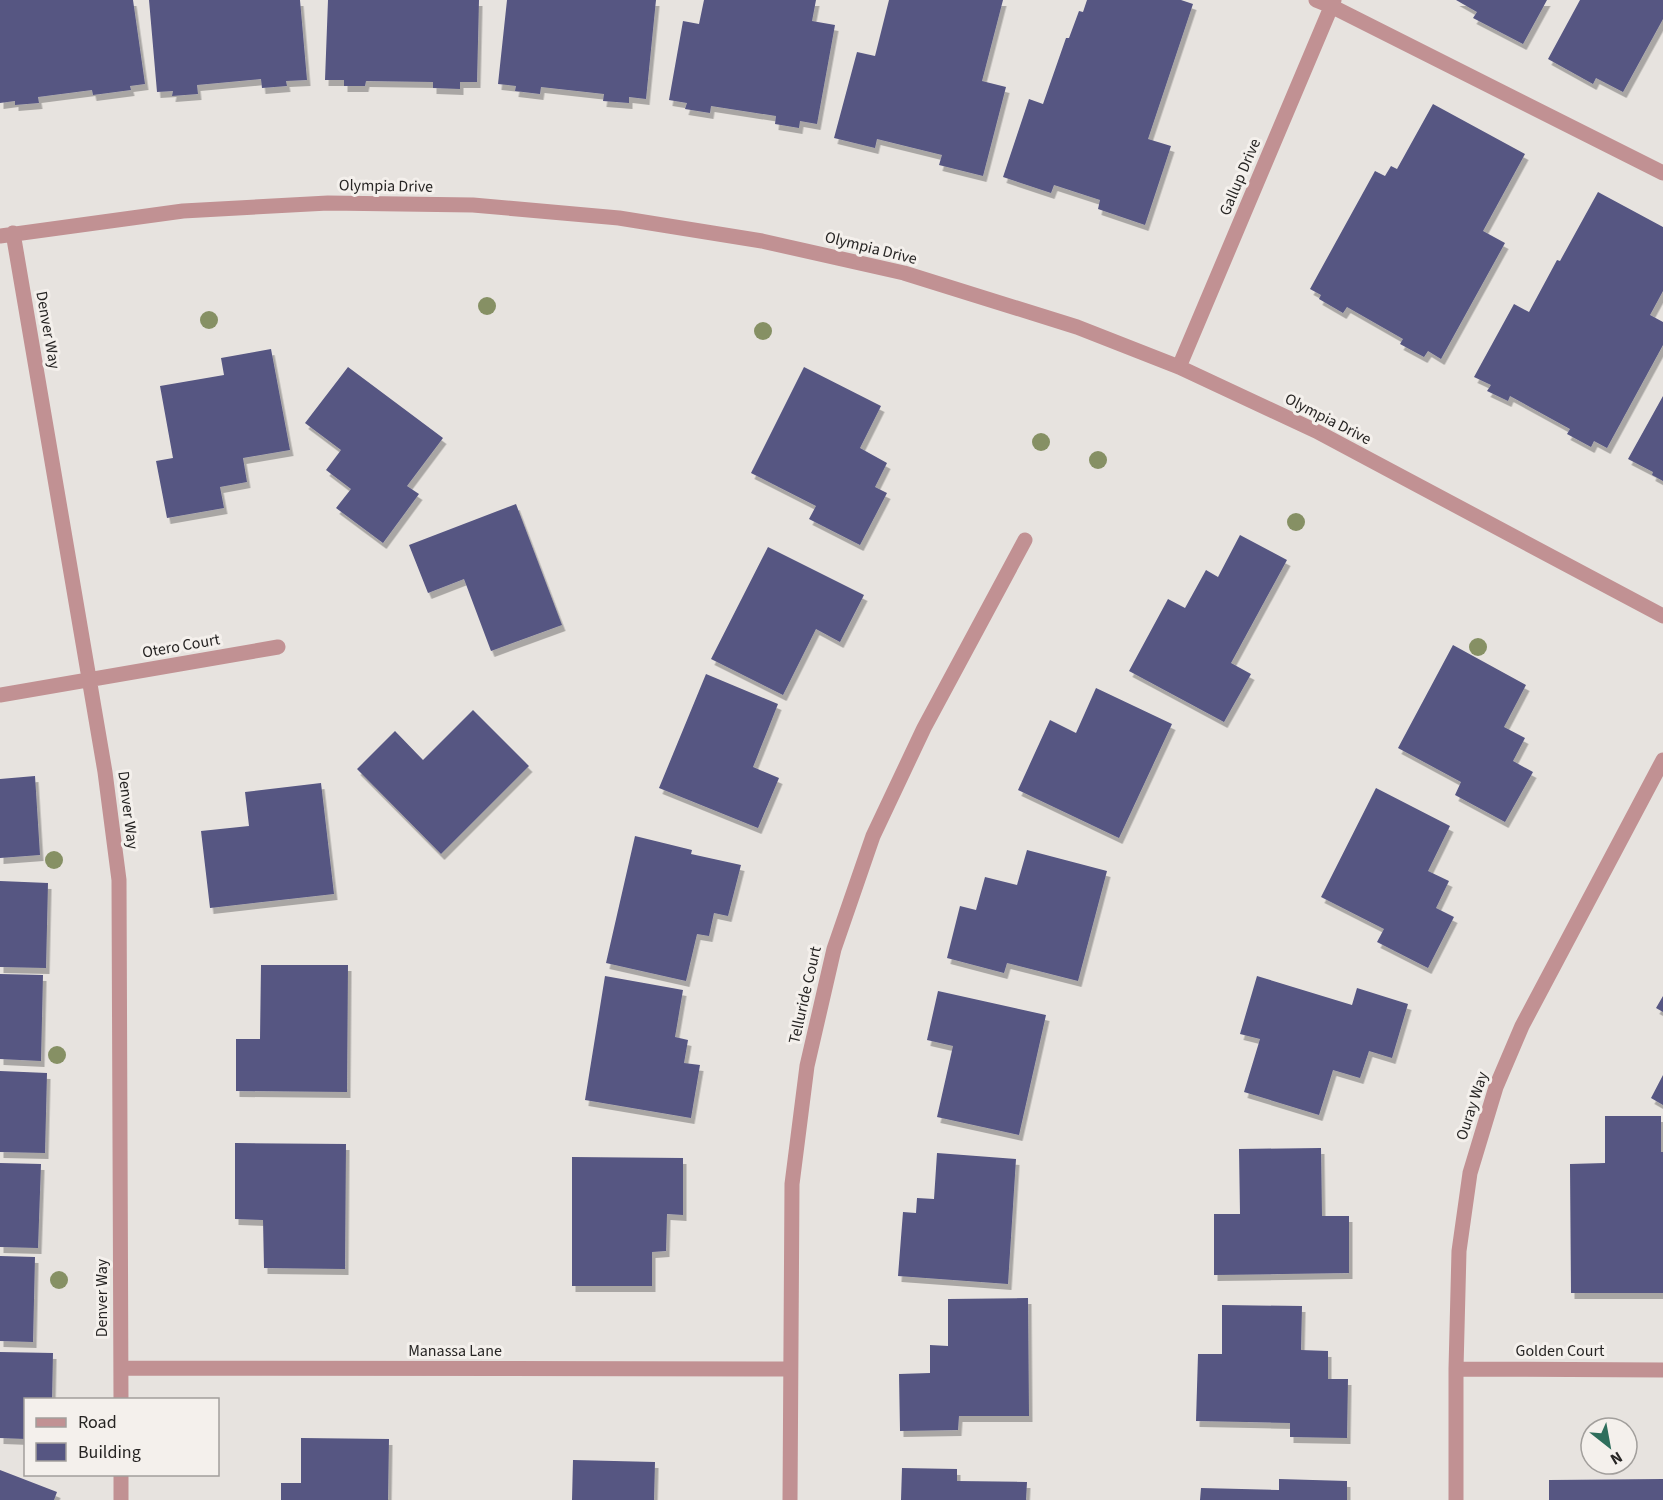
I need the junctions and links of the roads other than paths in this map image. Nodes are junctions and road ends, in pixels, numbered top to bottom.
1 (1316, 0) edge
2 (1333, 3) edge
3 (1663, 173) edge
4 (6, 235) edge
5 (1179, 367) junction
6 (1025, 540) dead end
7 (1663, 616) edge
8 (278, 647) dead end
9 (90, 680) junction
10 (0, 696) edge
11 (1663, 760) edge
12 (121, 1368) junction
13 (790, 1369) junction
14 (1456, 1369) junction
15 (1663, 1370) edge
16 (121, 1398) edge
17 (121, 1476) edge
18 (121, 1500) edge
19 (789, 1500) edge
20 (1456, 1500) edge

1 - 2 street
2 - 3 street
2 - 5 street, Gallup Drive
4 - 5 street, Olympia Drive
4 - 9 street, Denver Way
5 - 7 street, Olympia Drive
6 - 13 street, Telluride Court
8 - 9 street, Otero Court
9 - 10 street, Otero Court
9 - 12 street, Denver Way
11 - 14 street, Ouray Way
12 - 13 street, Manassa Lane
12 - 16 street, Denver Way
13 - 19 street, Telluride Court
14 - 15 street, Golden Court
14 - 20 street, Ouray Way
17 - 18 street

